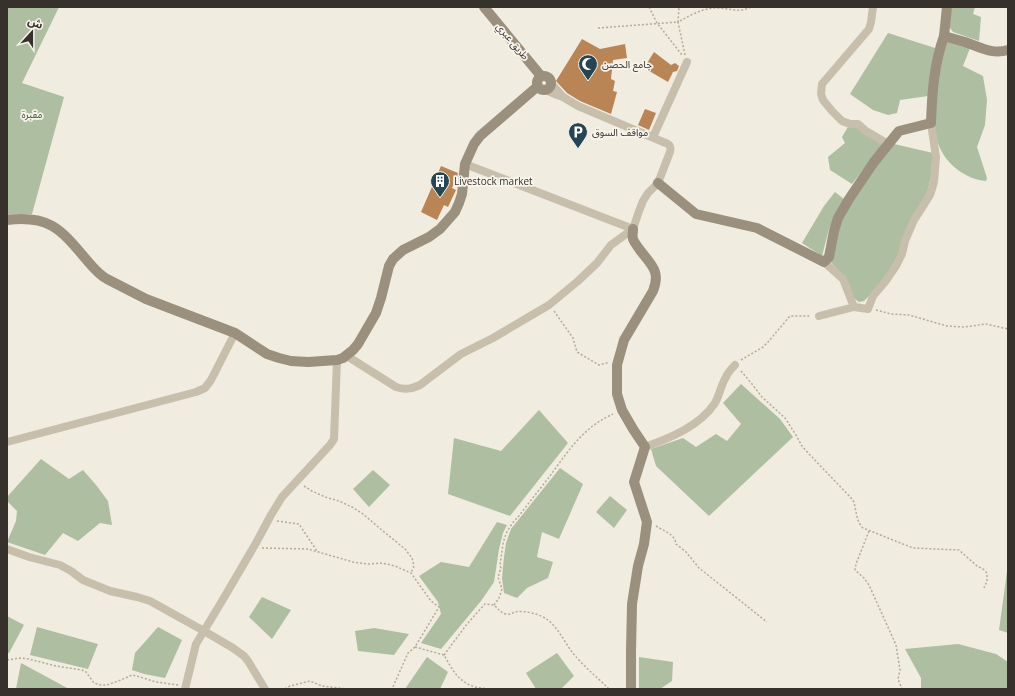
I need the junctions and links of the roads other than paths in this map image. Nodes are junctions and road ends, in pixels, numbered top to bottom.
1 (484, 7) edge
2 (873, 7) edge
3 (947, 7) edge
4 (944, 36) junction
5 (1008, 50) edge
6 (686, 62) road end
7 (545, 86) junction
8 (931, 123) junction
9 (653, 138) junction
10 (888, 144) junction
11 (465, 164) junction
12 (658, 183) junction
13 (7, 220) edge
14 (633, 229) junction
15 (824, 262) junction
16 (854, 307) junction
17 (819, 316) road end
18 (235, 333) junction
19 (347, 356) junction
20 (337, 360) junction
21 (735, 365) road end
22 (7, 442) edge
23 (645, 447) junction
24 (7, 549) edge
25 (204, 631) junction
26 (186, 688) edge
27 (265, 689) edge
28 (632, 689) edge

1 - 7 street, طريق عبري
2 - 10 street
3 - 4 street
4 - 5 street
4 - 8 street
6 - 9 street
7 - 9 street
7 - 11 street
8 - 10 street
8 - 16 street
9 - 12 street
10 - 15 street
11 - 14 street
11 - 19 street
12 - 14 street
12 - 15 street
13 - 18 street
14 - 19 street
14 - 23 street
15 - 16 street
16 - 17 street
18 - 20 street
18 - 22 street
19 - 20 street
20 - 25 street
21 - 23 street
23 - 28 street
24 - 25 street
25 - 26 street
25 - 27 street

